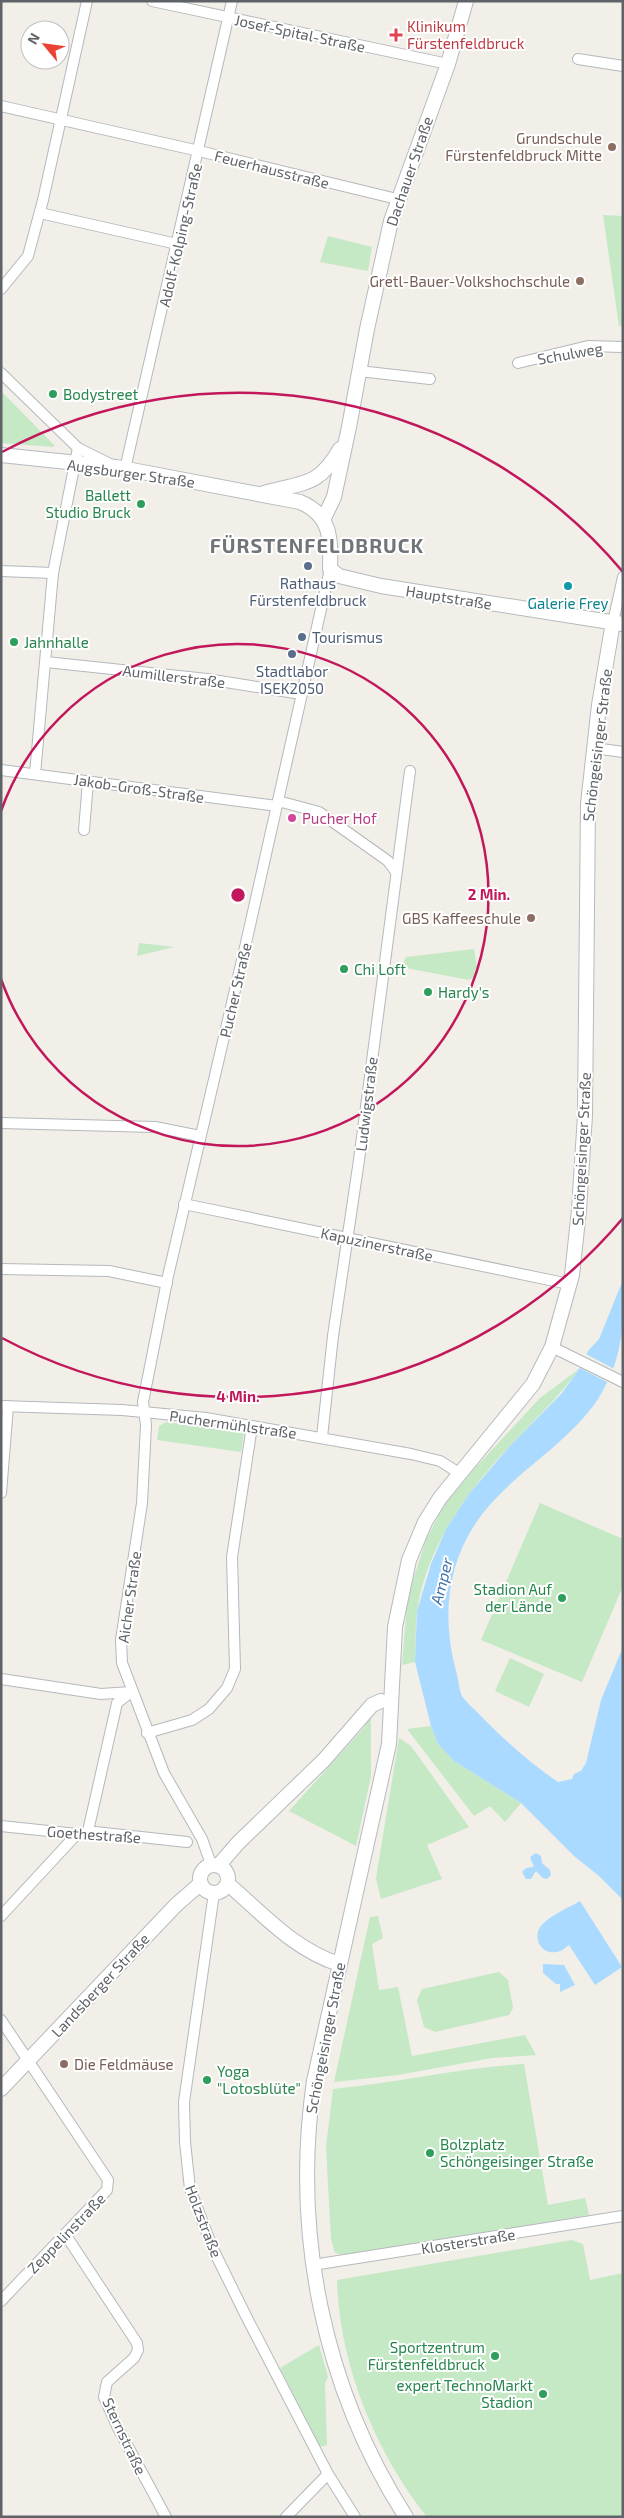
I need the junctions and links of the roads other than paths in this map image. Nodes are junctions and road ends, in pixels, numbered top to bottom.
1 (87, 1) edge
2 (152, 1) edge
3 (232, 1) edge
4 (466, 1) edge
5 (228, 17) junction
6 (578, 59) dead end
7 (448, 64) junction
8 (623, 66) edge
9 (1, 106) edge
10 (60, 120) junction
11 (199, 151) junction
12 (397, 199) junction
13 (40, 214) junction
14 (177, 244) junction
15 (1, 289) edge
16 (623, 347) edge
17 (518, 363) dead end
18 (360, 371) junction
19 (1, 373) edge
20 (430, 379) dead end
21 (347, 437) junction
22 (78, 448) junction
23 (1, 456) edge
24 (75, 463) junction
25 (120, 468) junction
26 (261, 494) junction
27 (324, 518) junction
28 (330, 569) junction
29 (1, 571) edge
30 (53, 574) junction
31 (623, 577) edge
32 (618, 623) edge
33 (46, 662) junction
34 (302, 694) junction
35 (594, 748) junction
36 (623, 752) edge
37 (1, 770) edge
38 (410, 771) dead end
39 (35, 774) junction
40 (88, 782) junction
41 (278, 804) junction
42 (84, 830) dead end
43 (396, 872) junction
44 (1, 1123) edge
45 (200, 1136) junction
46 (184, 1204) junction
47 (347, 1238) junction
48 (1, 1269) edge
49 (167, 1283) junction
50 (569, 1284) junction
51 (552, 1347) junction
52 (619, 1380) edge
53 (5, 1406) edge
54 (144, 1412) junction
55 (252, 1426) junction
56 (322, 1437) junction
57 (459, 1473) junction
58 (1, 1493) edge
59 (395, 1627) junction
60 (1, 1679) edge
61 (131, 1692) junction
62 (381, 1701) junction
63 (147, 1733) junction
64 (379, 1784) junction
65 (1, 1826) edge
66 (88, 1831) junction
67 (77, 1834) junction
68 (187, 1842) dead end
69 (215, 1865) junction
70 (200, 1884) junction
71 (228, 1884) junction
72 (214, 1893) junction
73 (1, 1916) edge
74 (339, 1964) junction
75 (1, 2020) edge
76 (29, 2061) junction
77 (1, 2089) edge
78 (623, 2216) edge
79 (65, 2234) junction
80 (313, 2265) junction
81 (1, 2301) edge
82 (328, 2474) junction
83 (166, 2517) edge
84 (286, 2517) edge
85 (355, 2517) edge
86 (406, 2517) edge

1 - 10 street
2 - 5 street, Josef-Spital-Straße
3 - 5 street, Adolf-Kolping-Straße
4 - 7 street, Dachauer Straße
5 - 7 street, Josef-Spital-Straße
5 - 11 street, Adolf-Kolping-Straße
6 - 8 street
7 - 12 street, Dachauer Straße
9 - 10 street, Feuerhausstraße
10 - 11 street, Feuerhausstraße
10 - 13 street
11 - 12 street, Feuerhausstraße
11 - 14 street, Adolf-Kolping-Straße
12 - 18 street, Dachauer Straße
13 - 14 street
13 - 15 street
14 - 25 street, Adolf-Kolping-Straße
16 - 17 street, Schulweg
18 - 20 street
18 - 21 street, Dachauer Straße
19 - 22 street
21 - 26 street, Augsburger Straße
21 - 27 street, Dachauer Straße
22 - 24 street
22 - 25 street
23 - 24 street, Augsburger Straße
24 - 25 street, Augsburger Straße
24 - 30 street
25 - 26 street, Augsburger Straße
26 - 27 street, Augsburger Straße
27 - 28 street
28 - 32 street, Hauptstraße
28 - 34 street, Pucher Straße
29 - 30 street
30 - 33 street
31 - 32 street
32 - 35 street, Schöngeisinger Straße
33 - 34 street, Aumillerstraße
33 - 39 street
34 - 41 street, Pucher Straße
35 - 36 street
35 - 50 street, Schöngeisinger Straße
37 - 39 street, Jakob-Groß-Straße
38 - 43 street, Ludwigstraße
39 - 40 street, Jakob-Groß-Straße
40 - 41 street, Jakob-Groß-Straße
40 - 42 street
41 - 43 street, Jakob-Groß-Straße
41 - 45 street, Pucher Straße
43 - 47 street, Ludwigstraße
44 - 45 street
45 - 46 street, Pucher Straße
46 - 47 street, Kapuzinerstraße
46 - 49 street, Pucher Straße
47 - 50 street, Kapuzinerstraße
47 - 56 street, Ludwigstraße
48 - 49 street
49 - 54 street, Pucher Straße
50 - 51 street, Schöngeisinger Straße
51 - 52 street
51 - 57 street, Schöngeisinger Straße
53 - 54 street, Puchermühlstraße
53 - 58 street
54 - 55 street, Puchermühlstraße
54 - 61 street, Aicher Straße
55 - 56 street, Puchermühlstraße
55 - 63 street
56 - 57 street, Puchermühlstraße
57 - 59 street, Schöngeisinger Straße
59 - 62 street, Schöngeisinger Straße
59 - 64 street, Schöngeisinger Straße
60 - 61 street
61 - 63 street, Aicher Straße
61 - 66 street
62 - 64 street, Schöngeisinger Straße
62 - 69 street
63 - 69 street, Aicher Straße
64 - 74 street, Schöngeisinger Straße
65 - 67 street, Goethestraße
66 - 67 street, Goethestraße
66 - 68 street, Goethestraße
67 - 73 street
69 - 70 street
69 - 71 street
70 - 72 street
70 - 76 street, Landsberger Straße
71 - 72 street
71 - 74 street
72 - 82 street, Holzstraße
74 - 80 street, Schöngeisinger Straße
75 - 76 street, Zeppelinstraße
76 - 77 street, Landsberger Straße
76 - 79 street, Zeppelinstraße
78 - 80 street, Klosterstraße
79 - 81 street, Zeppelinstraße
79 - 83 street, Sternstraße
80 - 86 street, Schöngeisinger Straße
82 - 84 street
82 - 85 street, Holzstraße

